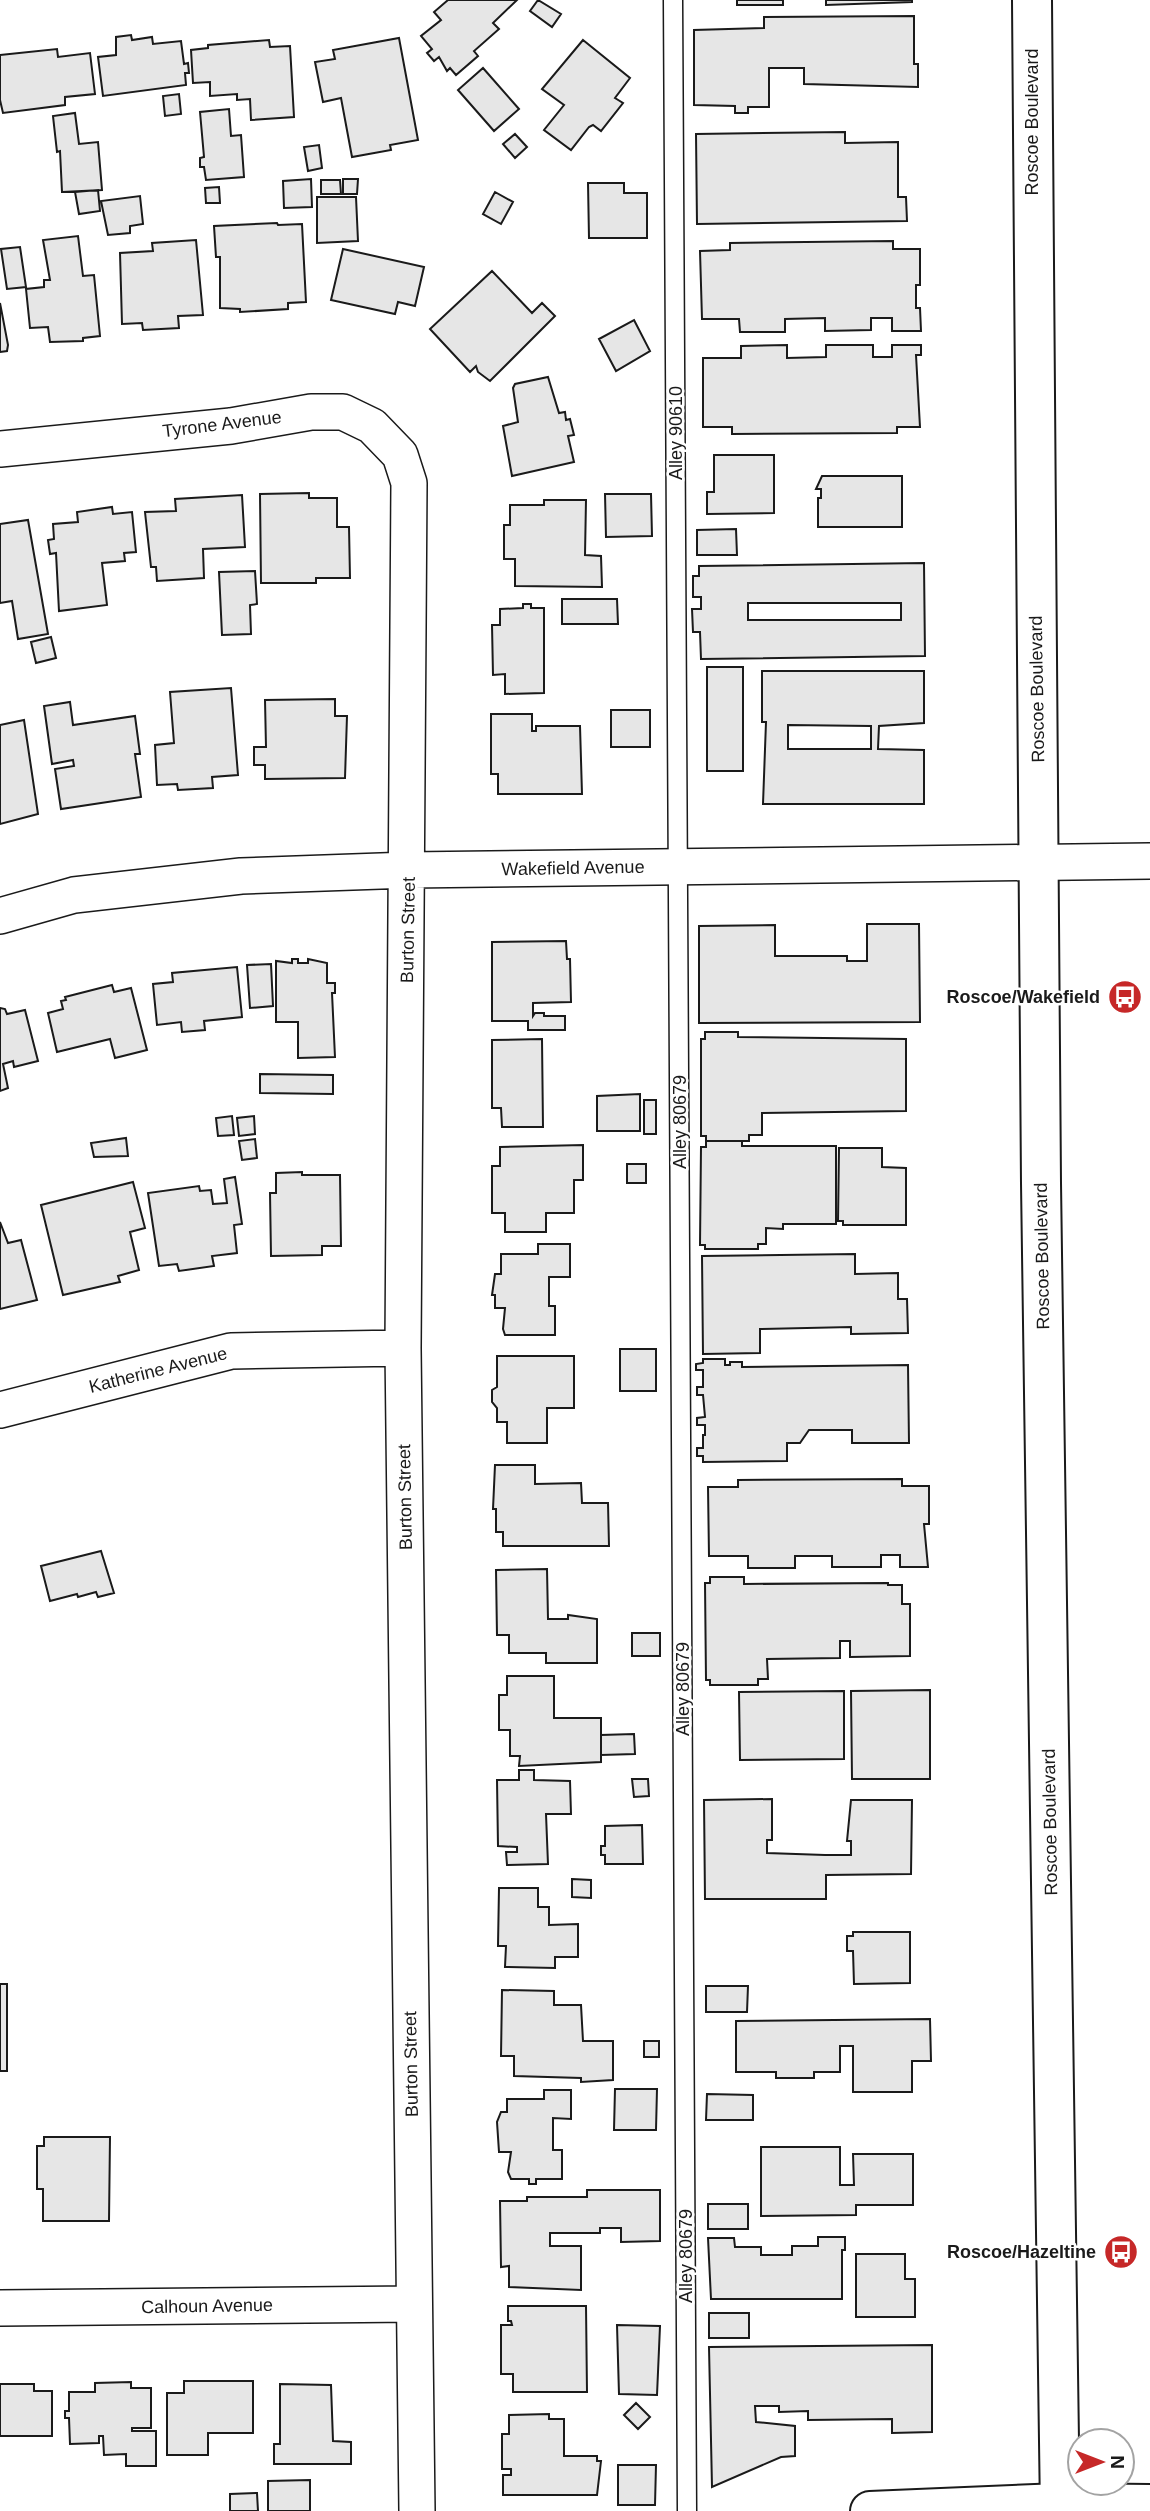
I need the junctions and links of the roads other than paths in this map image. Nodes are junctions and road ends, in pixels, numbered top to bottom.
1 (673, 0) edge
2 (1032, 0) edge
3 (0, 449) edge
4 (410, 483) joint
5 (1039, 861) junction
6 (1150, 861) edge
7 (679, 867) junction
8 (409, 870) junction
9 (0, 916) edge
10 (403, 1348) junction
11 (0, 1410) edge
12 (414, 2304) junction
13 (0, 2308) edge
14 (1150, 2504) edge
15 (1060, 2507) edge
16 (417, 2511) edge
17 (687, 2511) edge
18 (870, 2511) edge

1 - 7 lane, Alley 90610
2 - 5 main road, Roscoe Boulevard
3 - 4 street, Tyrone Avenue
4 - 8 street, Burton Street
5 - 6 street, Wakefield Avenue
5 - 7 street, Wakefield Avenue
5 - 15 main road, Roscoe Boulevard
7 - 8 street, Wakefield Avenue
7 - 17 lane, Alley 80679
8 - 9 street, Wakefield Avenue
8 - 10 street, Burton Street
10 - 11 street, Katherine Avenue
10 - 12 street, Burton Street
12 - 13 street, Calhoun Avenue
12 - 16 street, Burton Street
14 - 15 main road
15 - 18 main road

